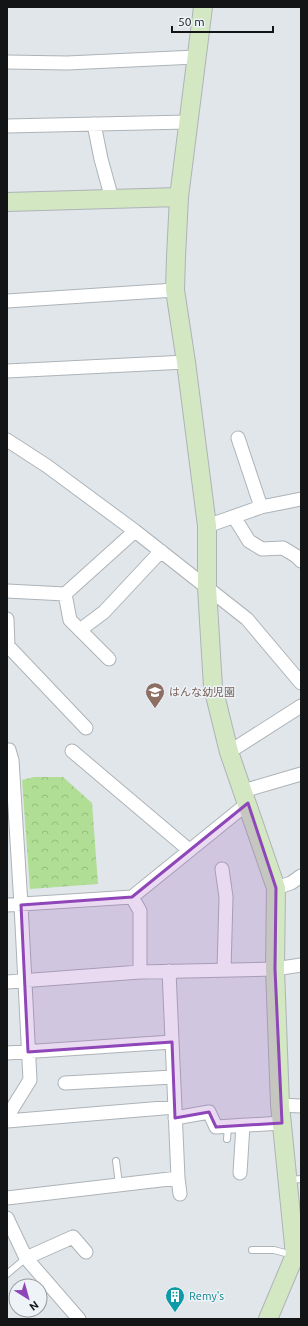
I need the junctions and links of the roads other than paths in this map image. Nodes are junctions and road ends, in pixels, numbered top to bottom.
1 (203, 7) edge
2 (196, 58) junction
3 (7, 62) edge
4 (188, 122) junction
5 (94, 124) junction
6 (7, 126) edge
7 (179, 197) junction
8 (112, 199) junction
9 (7, 202) edge
10 (175, 290) junction
11 (7, 301) edge
12 (186, 362) junction
13 (7, 371) edge
14 (238, 438) dead end
15 (7, 440) edge
16 (301, 499) edge
17 (261, 507) junction
18 (234, 517) junction
19 (207, 526) junction
20 (135, 531) junction
21 (161, 551) junction
22 (301, 561) edge
23 (207, 588) junction
24 (7, 591) edge
25 (65, 594) junction
26 (7, 618) edge
27 (80, 630) junction
28 (109, 659) dead end
29 (299, 677) edge
30 (301, 706) edge
31 (86, 728) dead end
32 (7, 750) edge
33 (72, 751) dead end
34 (229, 752) junction
35 (301, 774) edge
36 (246, 797) junction
37 (11, 830) edge
38 (189, 850) junction
39 (222, 869) dead end
40 (301, 876) edge
41 (276, 888) junction
42 (132, 897) junction
43 (7, 905) edge
44 (21, 905) junction
45 (301, 965) edge
46 (275, 969) junction
47 (224, 970) junction
48 (169, 971) junction
49 (140, 972) junction
50 (24, 981) junction
51 (7, 982) edge
52 (172, 1042) junction
53 (28, 1052) junction
54 (7, 1053) edge
55 (174, 1077) junction
56 (65, 1083) dead end
57 (280, 1105) junction
58 (301, 1106) edge
59 (175, 1112) junction
60 (7, 1117) edge
61 (7, 1121) edge
62 (282, 1123) junction
63 (243, 1125) junction
64 (228, 1126) junction
65 (227, 1139) dead end
66 (116, 1161) dead end
67 (240, 1173) dead end
68 (178, 1178) junction
69 (294, 1179) edge
70 (119, 1184) junction
71 (180, 1194) dead end
72 (7, 1198) edge
73 (9, 1226) edge
74 (252, 1250) dead end
75 (86, 1252) dead end
76 (298, 1252) edge
77 (26, 1258) junction
78 (7, 1274) edge
79 (79, 1319) edge
80 (268, 1319) edge

1 - 2 street
2 - 3 street
2 - 4 street
4 - 5 street
4 - 7 street
5 - 6 street
5 - 8 street
7 - 8 street
7 - 10 street
8 - 9 street
10 - 11 street
10 - 12 street
12 - 13 street
12 - 19 street
14 - 17 street
15 - 20 street
16 - 17 street
17 - 18 street
18 - 19 street
18 - 22 street
19 - 23 street
20 - 21 street
20 - 25 street
21 - 23 street
21 - 27 street
23 - 29 street
23 - 34 street
24 - 25 street
25 - 27 street
26 - 31 street
27 - 28 street
30 - 34 street
32 - 37 street
33 - 38 street
34 - 36 street
35 - 36 street
36 - 38 street
36 - 41 street
37 - 44 street
38 - 42 street
39 - 47 street
40 - 41 street
41 - 46 street
42 - 44 street
42 - 49 street
43 - 44 street
44 - 50 street
45 - 46 street
46 - 47 street
46 - 57 street
47 - 48 street
48 - 49 street
48 - 52 street
49 - 50 street
50 - 51 street
50 - 53 street
52 - 53 street
52 - 55 street
53 - 54 street
53 - 60 street
55 - 56 street
55 - 59 street
57 - 58 street
57 - 62 street
59 - 61 street
59 - 64 street
59 - 68 street
62 - 63 street
62 - 69 street
63 - 64 street
63 - 67 street
64 - 65 lane
66 - 70 lane
68 - 70 street
68 - 71 street
69 - 76 street
70 - 72 street
73 - 77 street
74 - 76 lane
75 - 77 street
76 - 80 street
77 - 78 lane
77 - 79 street

